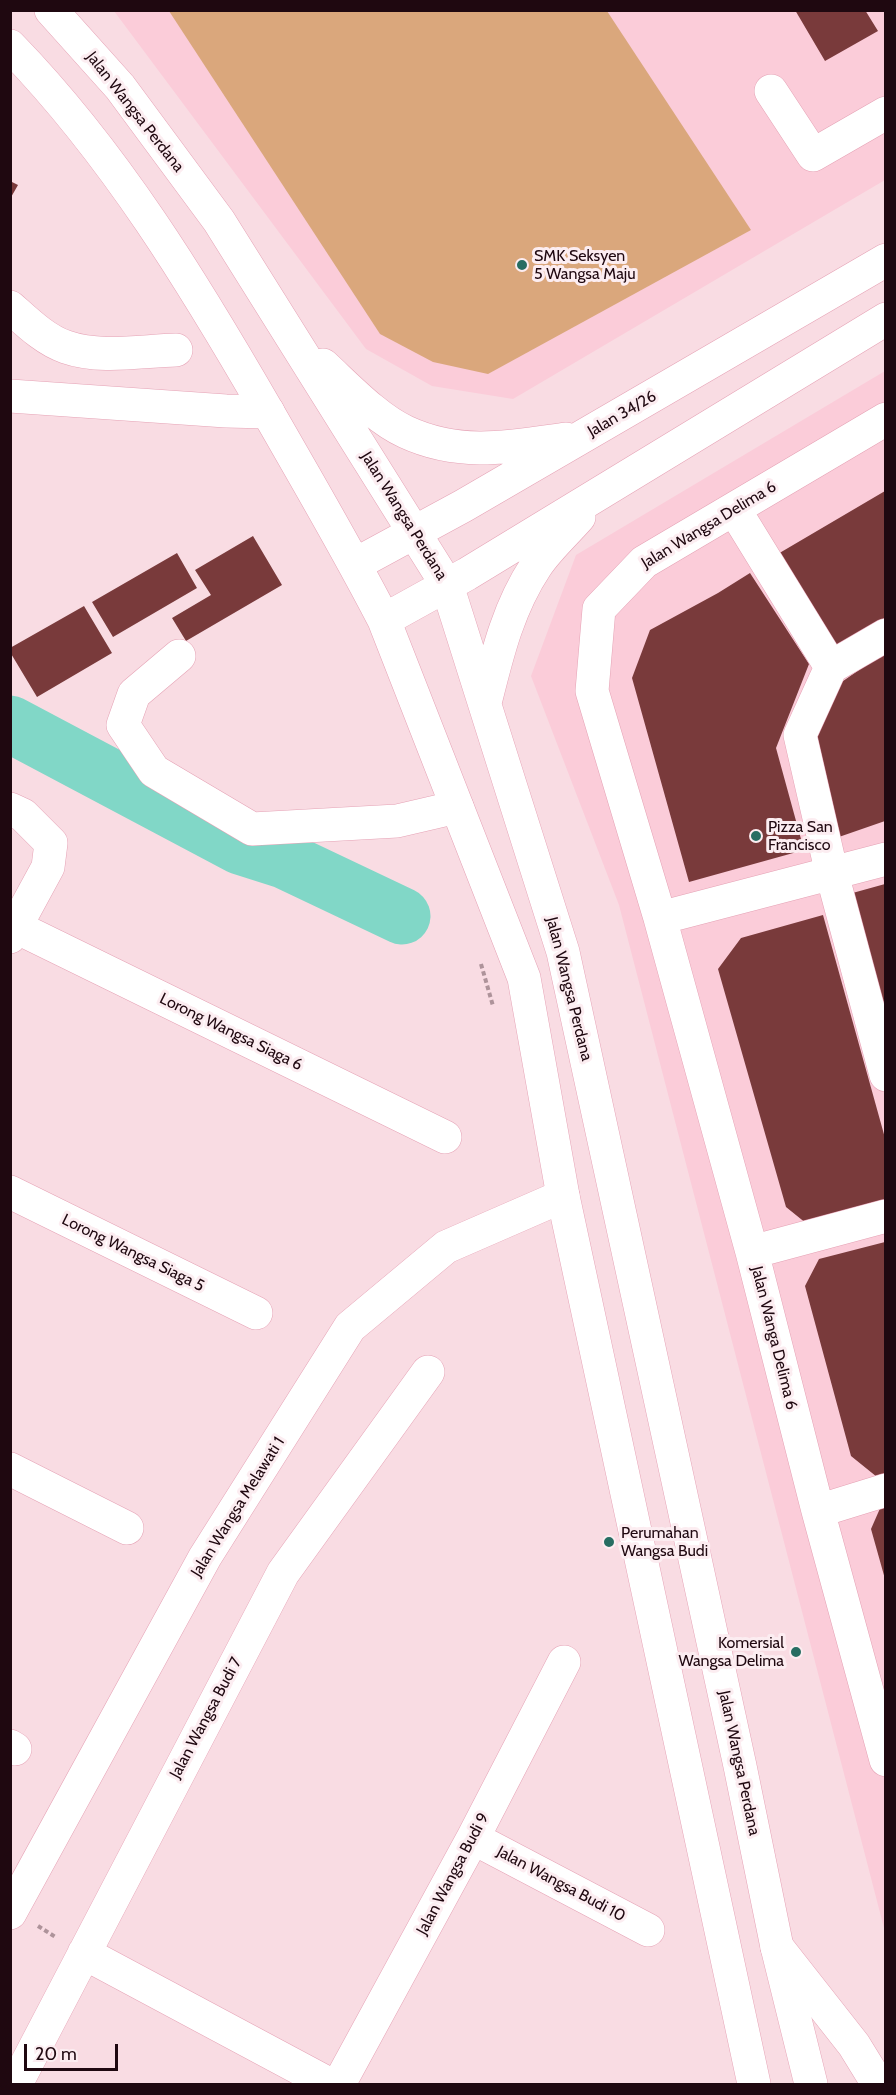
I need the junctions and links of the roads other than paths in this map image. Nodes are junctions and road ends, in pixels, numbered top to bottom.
1 (51, 10) edge
2 (10, 46) edge
3 (771, 91) dead end
4 (885, 113) edge
5 (885, 260) edge
6 (10, 307) edge
7 (885, 319) edge
8 (293, 338) junction
9 (176, 350) dead end
10 (10, 396) edge
11 (268, 411) junction
12 (885, 418) edge
13 (584, 436) junction
14 (600, 494) junction
15 (734, 509) junction
16 (416, 532) junction
17 (356, 564) junction
18 (447, 585) junction
19 (384, 620) junction
20 (885, 635) edge
21 (179, 656) dead end
22 (831, 667) junction
23 (485, 703) junction
24 (457, 807) junction
25 (10, 809) edge
26 (885, 859) edge
27 (832, 874) junction
28 (660, 918) junction
29 (13, 932) edge
30 (885, 1075) edge
31 (445, 1137) dead end
32 (10, 1192) edge
33 (563, 1196) junction
34 (885, 1216) edge
35 (752, 1252) junction
36 (256, 1313) dead end
37 (429, 1372) dead end
38 (10, 1469) edge
39 (885, 1490) edge
40 (818, 1511) junction
41 (127, 1527) dead end
42 (564, 1662) dead end
43 (885, 1760) edge
44 (473, 1838) junction
45 (11, 1912) edge
46 (648, 1930) dead end
47 (777, 1947) junction
48 (84, 1953) junction
49 (16, 2085) edge
50 (328, 2085) edge
51 (339, 2085) edge
52 (754, 2085) edge
53 (811, 2085) edge
54 (878, 2085) edge

1 - 8 main road, Jalan Wangsa Perdana
2 - 11 main road
3 - 4 main road
5 - 13 main road, Jalan 34/26
6 - 9 main road
7 - 14 main road
8 - 13 main road
8 - 16 main road, Jalan Wangsa Perdana
10 - 11 main road
11 - 17 main road
12 - 15 main road, Jalan Wangsa Delima 6
13 - 16 main road, Jalan 34/26
14 - 18 main road
14 - 23 main road
15 - 22 main road
15 - 28 main road, Jalan Wangsa Delima 6
16 - 17 main road, Jalan 34/26
16 - 18 main road, Jalan Wangsa Perdana
17 - 19 main road
18 - 19 main road
18 - 23 main road, Jalan Wangsa Perdana
19 - 24 main road
20 - 22 main road
21 - 24 main road
22 - 27 main road
23 - 47 main road, Jalan Wangsa Perdana
24 - 33 main road
25 - 29 main road
26 - 27 main road
27 - 28 main road
27 - 30 main road
28 - 35 main road, Jalan Wanga Delima 6
29 - 31 main road, Lorong Wangsa Siaga 6
32 - 36 main road, Lorong Wangsa Siaga 5
33 - 45 main road, Jalan Wangsa Melawati 1
33 - 52 main road
34 - 35 main road
35 - 40 main road, Jalan Wanga Delima 6
37 - 48 main road, Jalan Wangsa Budi 7
38 - 41 main road
39 - 40 main road
40 - 43 main road, Jalan Wanga Delima 6
42 - 44 main road, Jalan Wangsa Budi 9
44 - 46 main road, Jalan Wangsa Budi 10
44 - 51 main road, Jalan Wangsa Budi 9
47 - 53 main road, Jalan Wangsa Perdana
47 - 54 main road
48 - 49 main road, Jalan Wangsa Budi 7
48 - 50 main road

